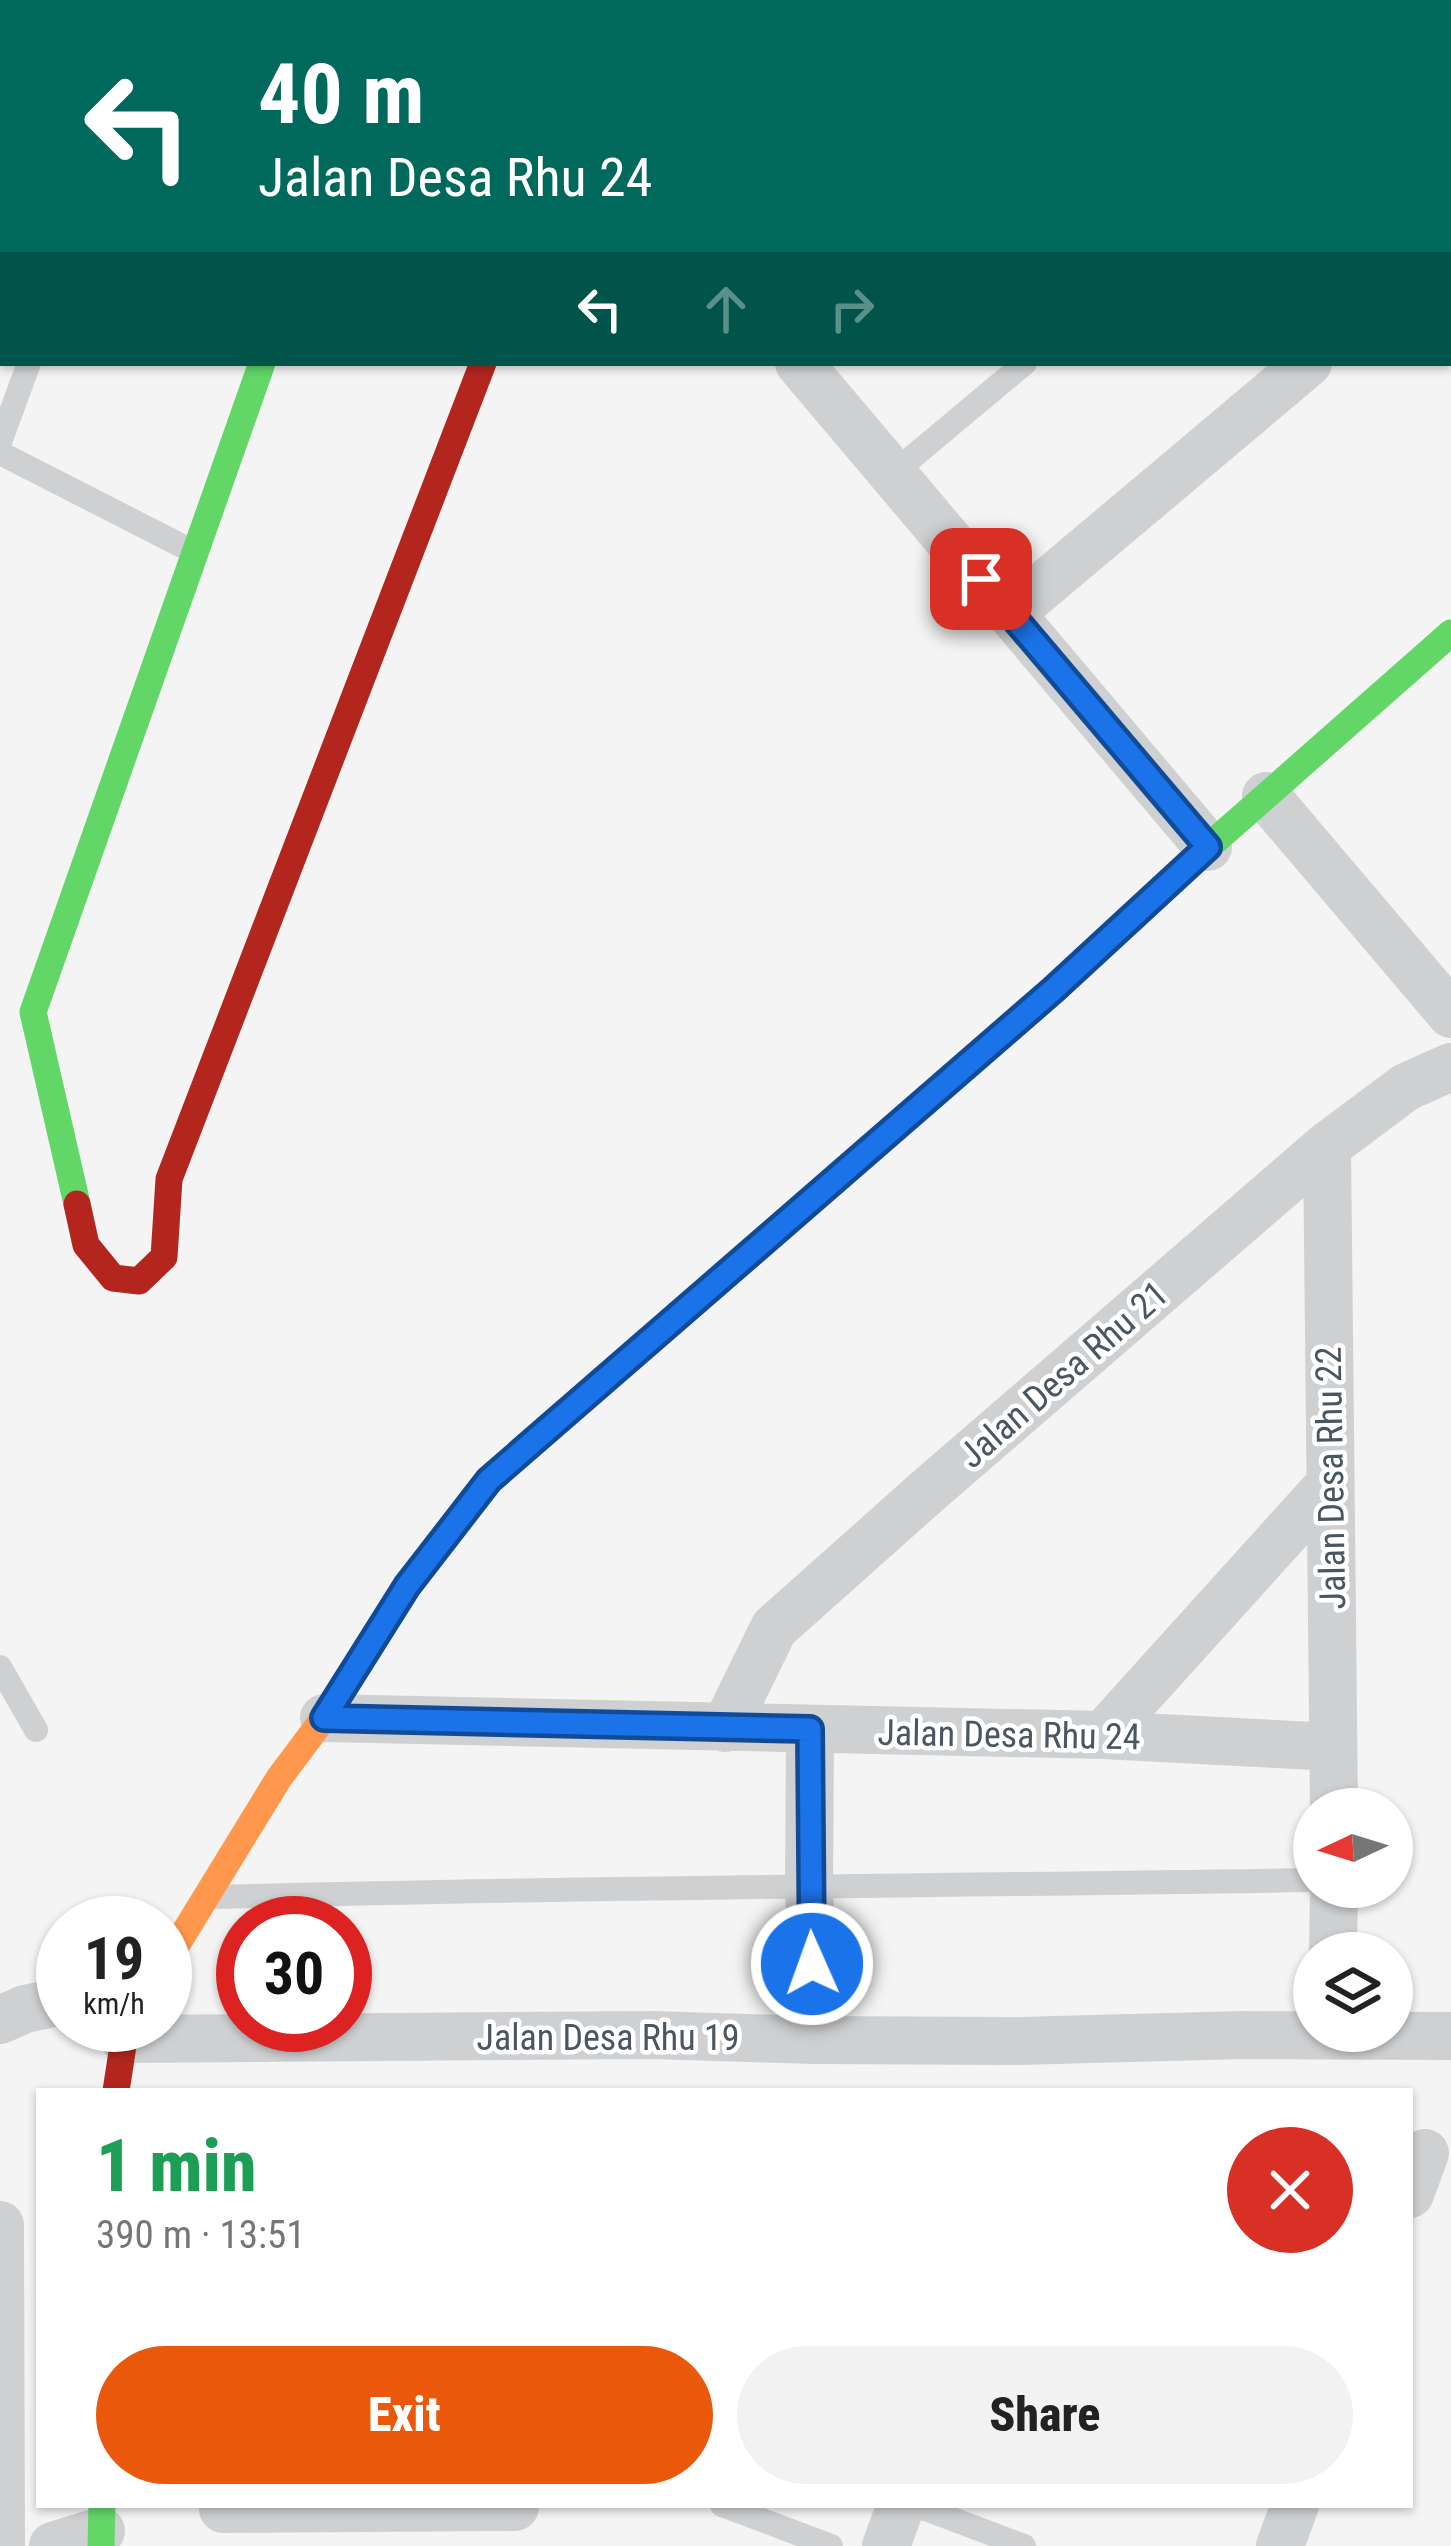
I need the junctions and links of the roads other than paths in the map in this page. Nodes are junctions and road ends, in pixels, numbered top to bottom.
1 (27, 366) edge
2 (261, 366) edge
3 (482, 366) edge
4 (801, 366) edge
5 (1021, 366) edge
6 (1303, 366) edge
7 (0, 442) edge
8 (0, 453) edge
9 (891, 475) junction
10 (195, 553) junction
11 (1012, 613) junction
12 (1451, 633) edge
13 (1266, 796) junction
14 (1208, 847) junction
15 (1451, 1013) edge
16 (1451, 1067) edge
17 (1327, 1146) junction
18 (1330, 1484) junction
19 (0, 1667) edge
20 (324, 1718) junction
21 (725, 1728) junction
22 (810, 1729) junction
23 (35, 1730) dead end
24 (1103, 1735) junction
25 (1334, 1747) junction
26 (1334, 1788) edge
27 (1293, 1880) edge
28 (809, 1888) junction
29 (205, 1897) junction
30 (192, 1919) edge
31 (36, 2006) edge
32 (0, 2020) edge
33 (192, 2032) edge
34 (1293, 2033) edge
35 (1413, 2035) edge
36 (1451, 2036) edge
37 (815, 2040) junction
38 (124, 2052) edge
39 (117, 2088) edge
40 (0, 2225) edge
41 (730, 2508) edge
42 (900, 2508) edge
43 (923, 2508) edge
44 (1294, 2508) edge
45 (223, 2509) dead end
46 (511, 2519) edge
47 (101, 2528) edge
48 (1, 2546) edge
49 (52, 2546) edge
50 (831, 2546) edge
51 (886, 2546) edge
52 (1024, 2546) edge
53 (1280, 2546) edge

1 - 7 lane
2 - 10 street
3 - 10 street
4 - 9 street
5 - 9 lane
6 - 11 street
8 - 10 lane
9 - 11 street
11 - 14 street
12 - 13 street
13 - 14 street
13 - 15 street
14 - 20 street
16 - 17 street, Jalan Desa Rhu 21
17 - 18 street, Jalan Desa Rhu 22
17 - 21 street, Jalan Desa Rhu 21
18 - 24 street
18 - 25 street, Jalan Desa Rhu 22
19 - 23 lane
20 - 21 street, Jalan Desa Rhu 24
20 - 29 street
21 - 22 street, Jalan Desa Rhu 24
22 - 24 street, Jalan Desa Rhu 24
22 - 28 street
24 - 25 street, Jalan Desa Rhu 24
25 - 26 street, Jalan Desa Rhu 22
27 - 28 lane
28 - 29 lane
28 - 37 street
29 - 30 street
31 - 32 street
33 - 37 street, Jalan Desa Rhu 19
34 - 37 street, Jalan Desa Rhu 19
35 - 36 street, Jalan Desa Rhu 19
38 - 39 street
40 - 48 street
41 - 50 lane
42 - 51 street
43 - 52 lane
44 - 53 street
45 - 46 street
47 - 49 street

